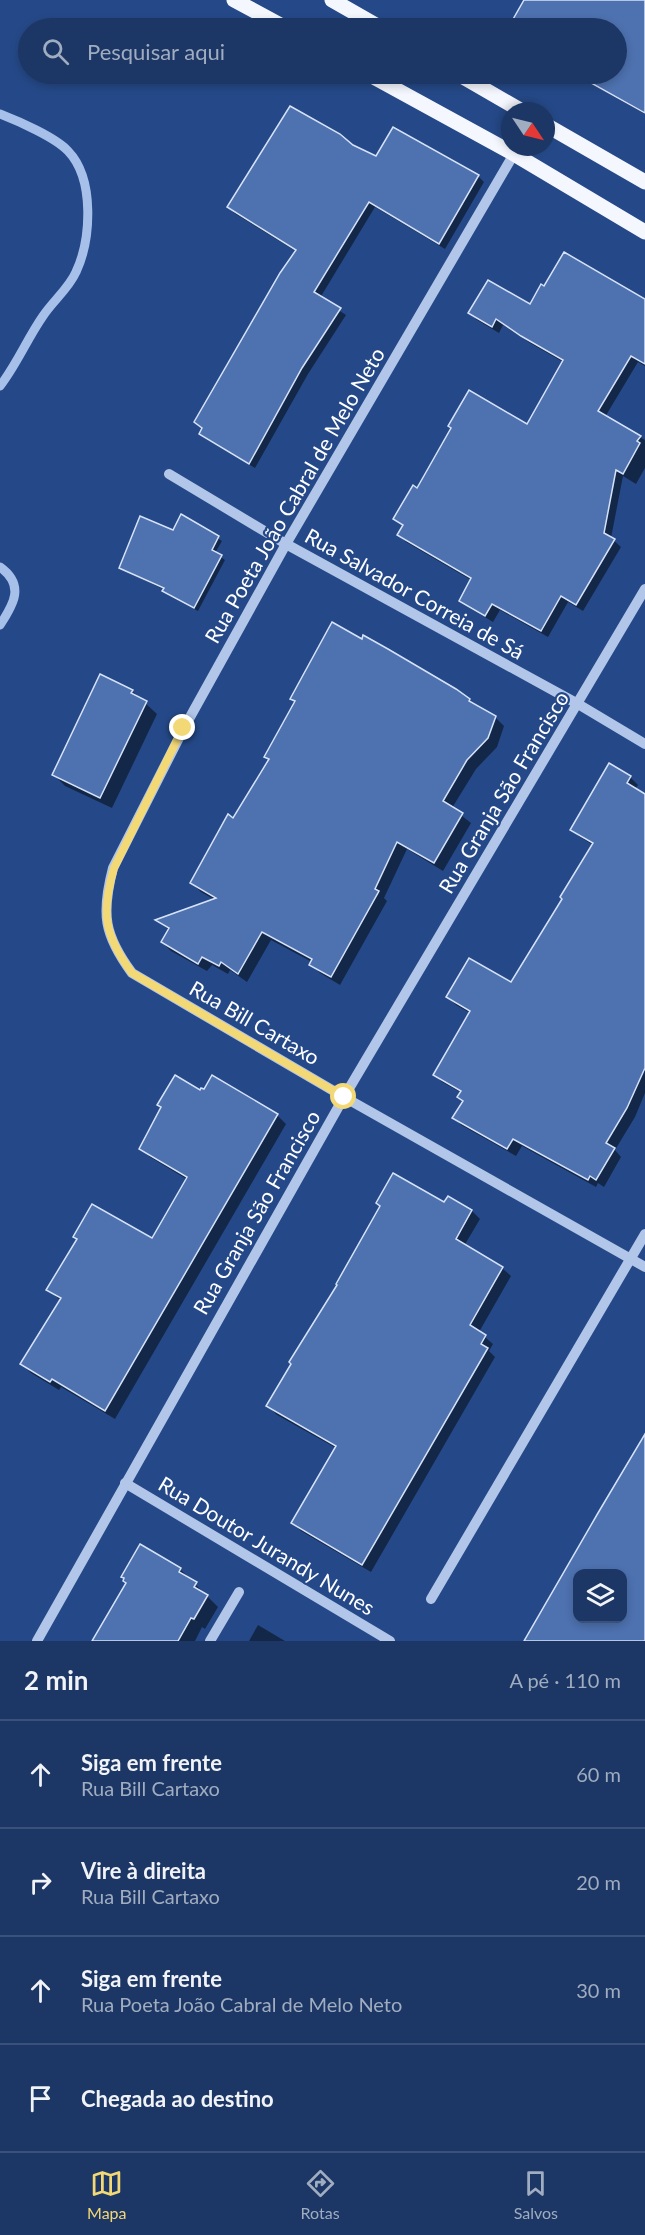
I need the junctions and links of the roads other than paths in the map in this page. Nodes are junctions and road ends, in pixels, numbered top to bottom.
1 (234, 0) edge
2 (332, 0) edge
3 (267, 18) edge
4 (364, 18) edge
5 (387, 84) edge
6 (475, 84) edge
7 (506, 102) edge
8 (555, 130) edge
9 (501, 142) edge
10 (512, 156) edge
11 (525, 156) edge
12 (645, 182) edge
13 (645, 232) edge
14 (168, 474) dead end
15 (286, 544) junction
16 (645, 589) edge
17 (578, 704) junction
18 (645, 744) edge
19 (114, 868) joint
20 (344, 1097) junction
21 (645, 1234) edge
22 (631, 1258) junction
23 (645, 1266) edge
24 (125, 1483) junction
25 (239, 1592) dead end
26 (431, 1599) dead end
27 (37, 1641) edge
28 (210, 1641) edge
29 (390, 1641) edge

1 - 3 main road
2 - 4 main road
5 - 9 main road
6 - 7 main road
8 - 12 main road
10 - 15 street, Rua Poeta João Cabral de Melo Neto
11 - 13 main road
14 - 15 street, Rua Salvador Correia de Sá
15 - 17 street, Rua Salvador Correia de Sá
15 - 19 street, Rua Poeta João Cabral de Melo Neto
16 - 17 street, Rua Granja São Francisco
17 - 18 street, Rua Salvador Correia de Sá
17 - 20 street, Rua Granja São Francisco
19 - 20 street, Rua Bill Cartaxo
20 - 22 street, Rua Bill Cartaxo
20 - 24 street, Rua Granja São Francisco
21 - 22 street
22 - 23 street, Rua Bill Cartaxo
22 - 26 street
24 - 27 street, Rua Granja São Francisco
24 - 29 street, Rua Doutor Jurandy Nunes
25 - 28 street

